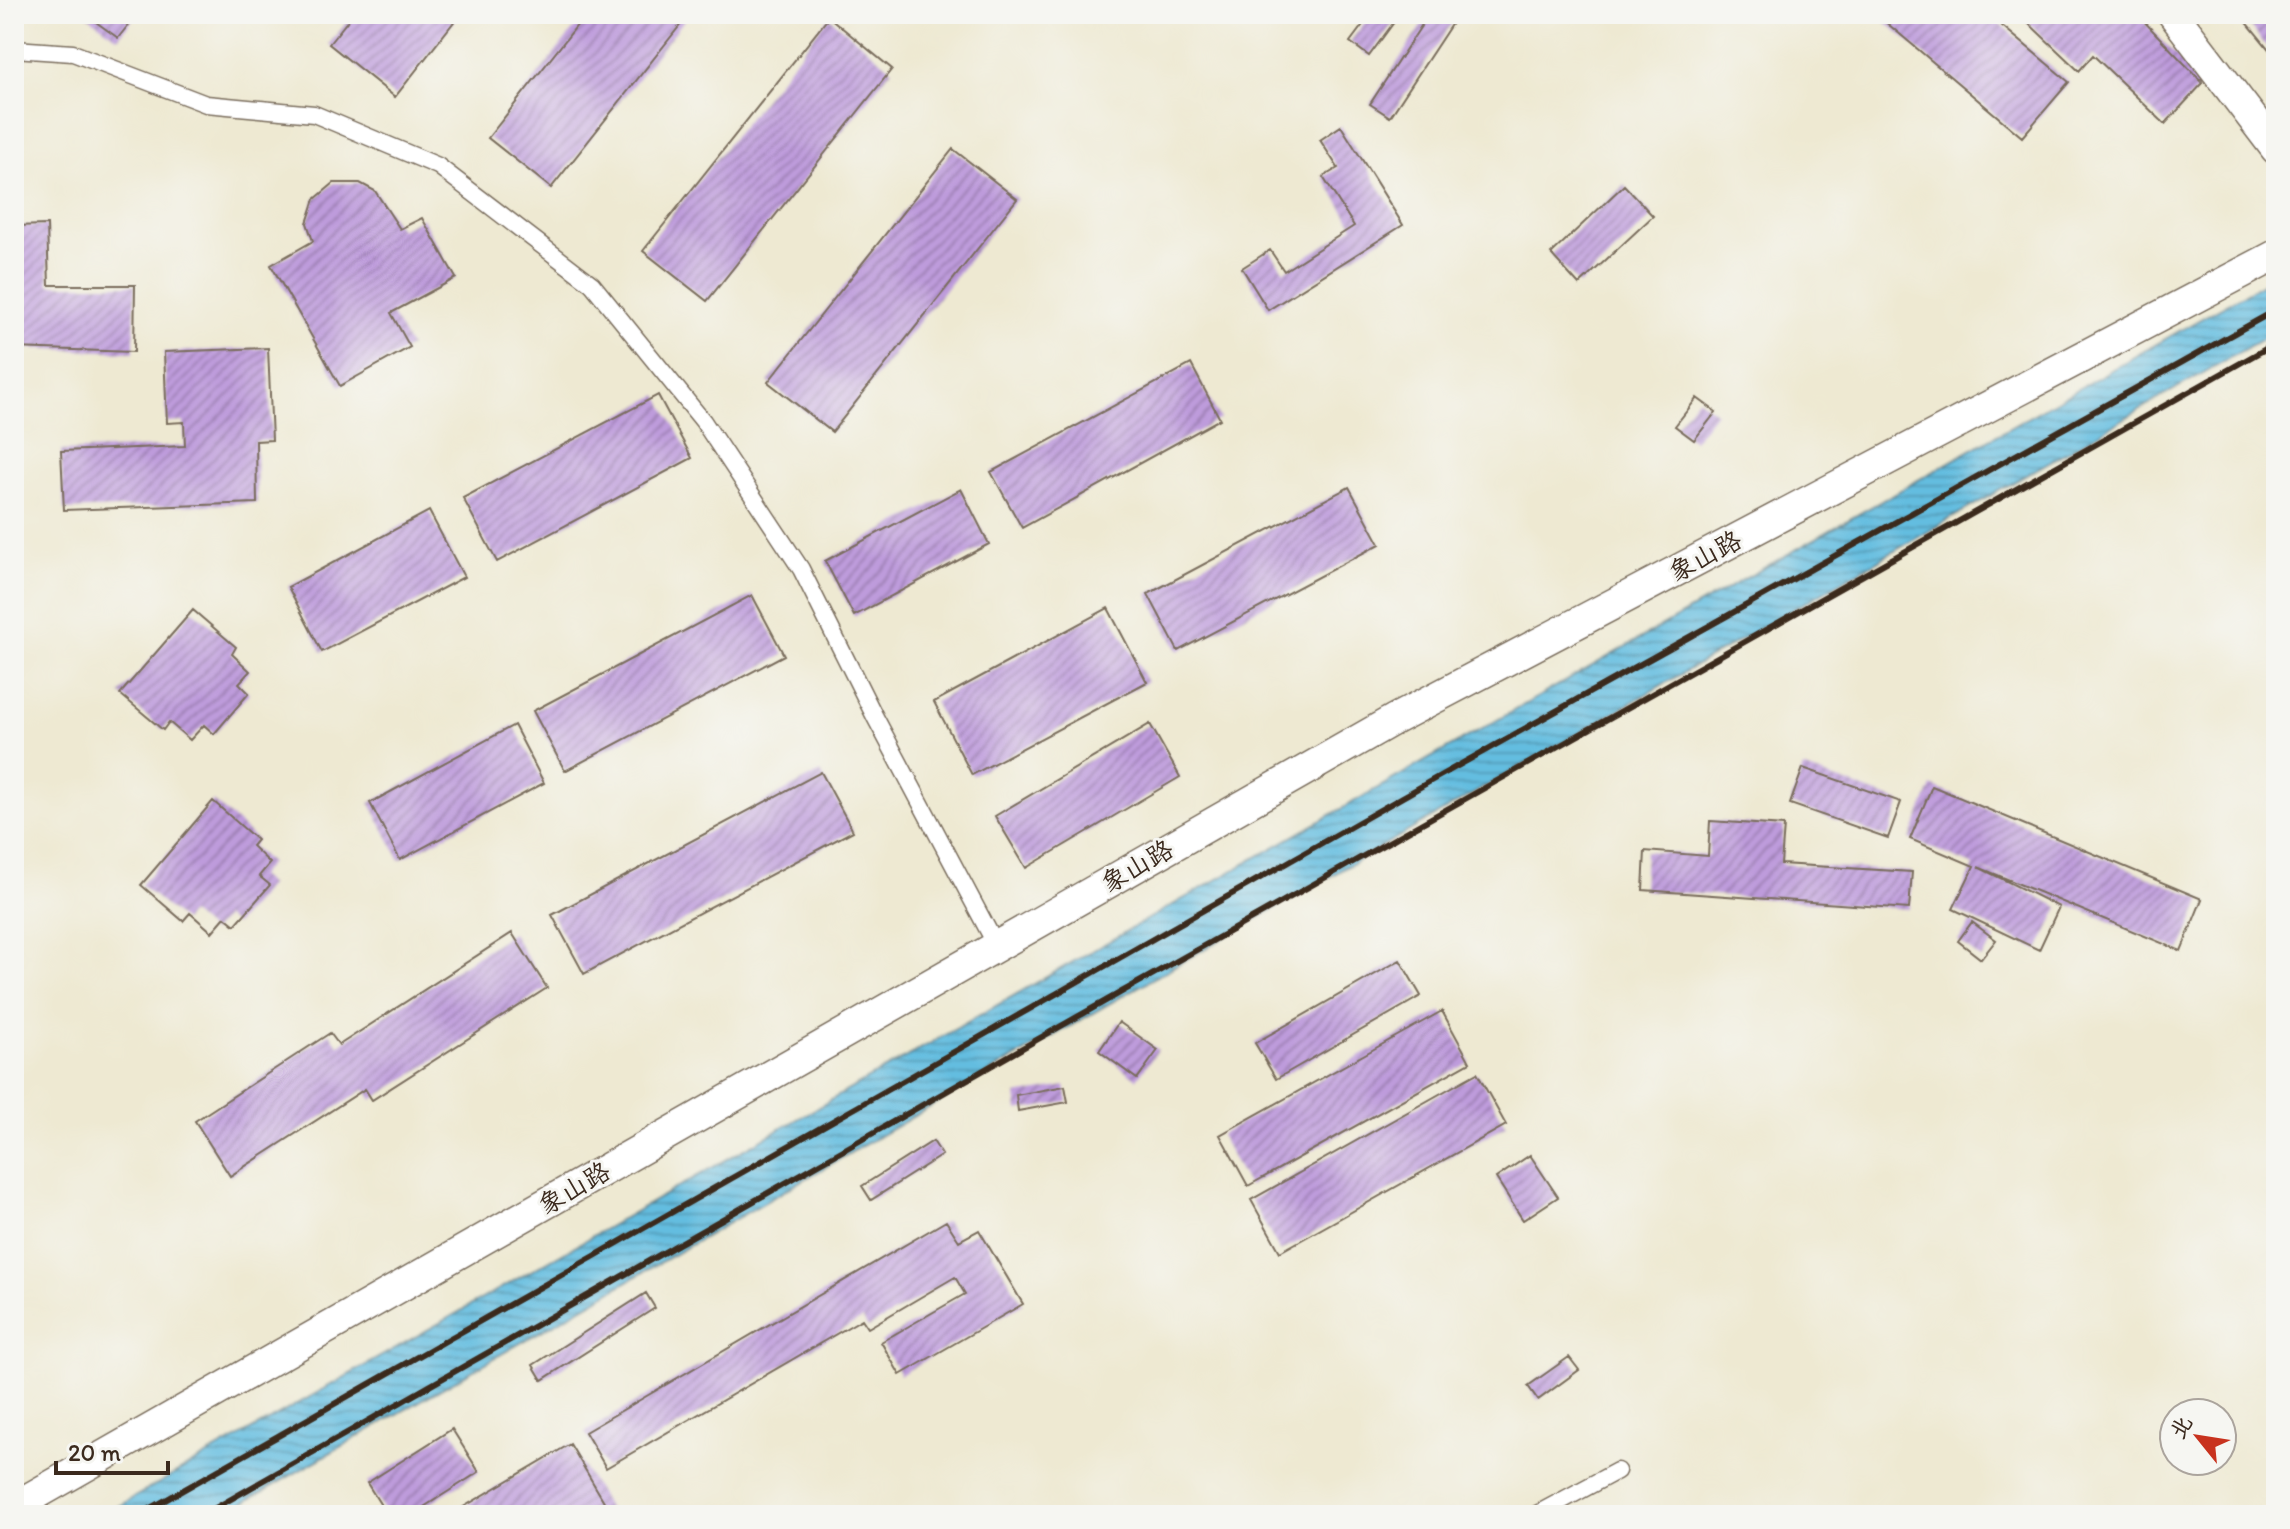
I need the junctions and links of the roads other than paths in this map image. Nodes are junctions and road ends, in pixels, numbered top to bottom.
1 (2173, 14) edge
2 (14, 49) edge
3 (2276, 149) edge
4 (2276, 255) edge
5 (997, 947) junction
6 (1617, 1471) dead end
7 (14, 1507) edge
8 (1535, 1515) edge

1 - 3 street
2 - 5 lane
4 - 5 street, 象山路
5 - 7 street, 象山路
6 - 8 lane

